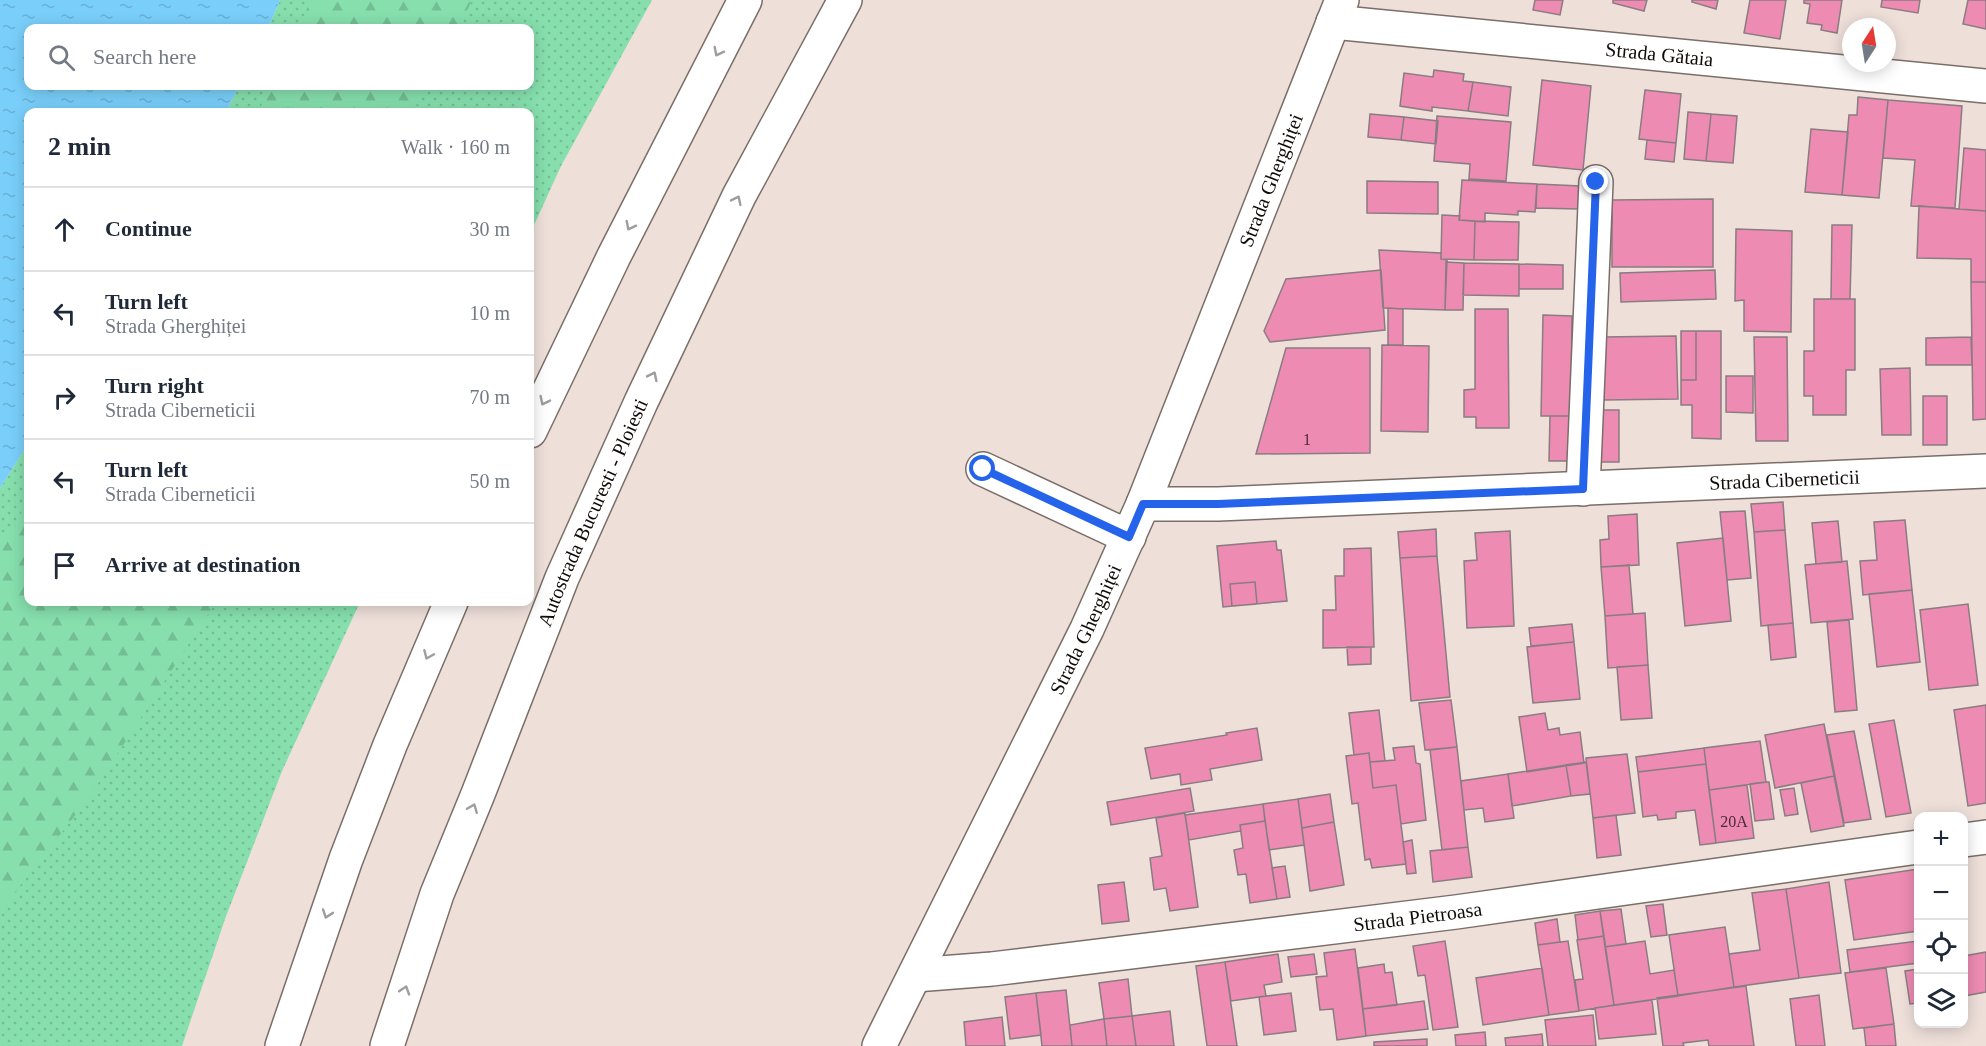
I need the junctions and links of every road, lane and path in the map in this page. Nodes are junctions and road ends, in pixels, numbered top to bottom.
1 (745, 0) edge
2 (1337, 11) edge
3 (838, 12) edge
4 (1986, 86) edge
5 (1596, 182) dead end
6 (534, 423) edge
7 (983, 469) dead end
8 (1986, 471) edge
9 (1583, 489) junction
10 (1143, 504) junction
11 (1129, 537) junction
12 (449, 606) edge
13 (1986, 837) edge
14 (1968, 839) edge
15 (1914, 848) edge
16 (915, 975) junction
17 (282, 1046) edge
18 (387, 1046) edge
19 (879, 1046) edge

1 -> 6 main road
2 - 4 main road, Strada Gătaia
2 - 10 main road, Strada Gherghiței
18 -> 3 main road, Autostrada Bucuresti - Ploiesti
5 - 9 main road
7 - 11 main road
8 - 9 main road, Strada Ciberneticii
9 - 10 main road, Strada Ciberneticii
10 - 11 main road, Strada Gherghiței
11 - 16 main road, Strada Gherghiței
12 -> 17 main road
13 - 14 main road
15 - 16 main road, Strada Pietroasa
16 - 19 main road, Strada Gherghiței

